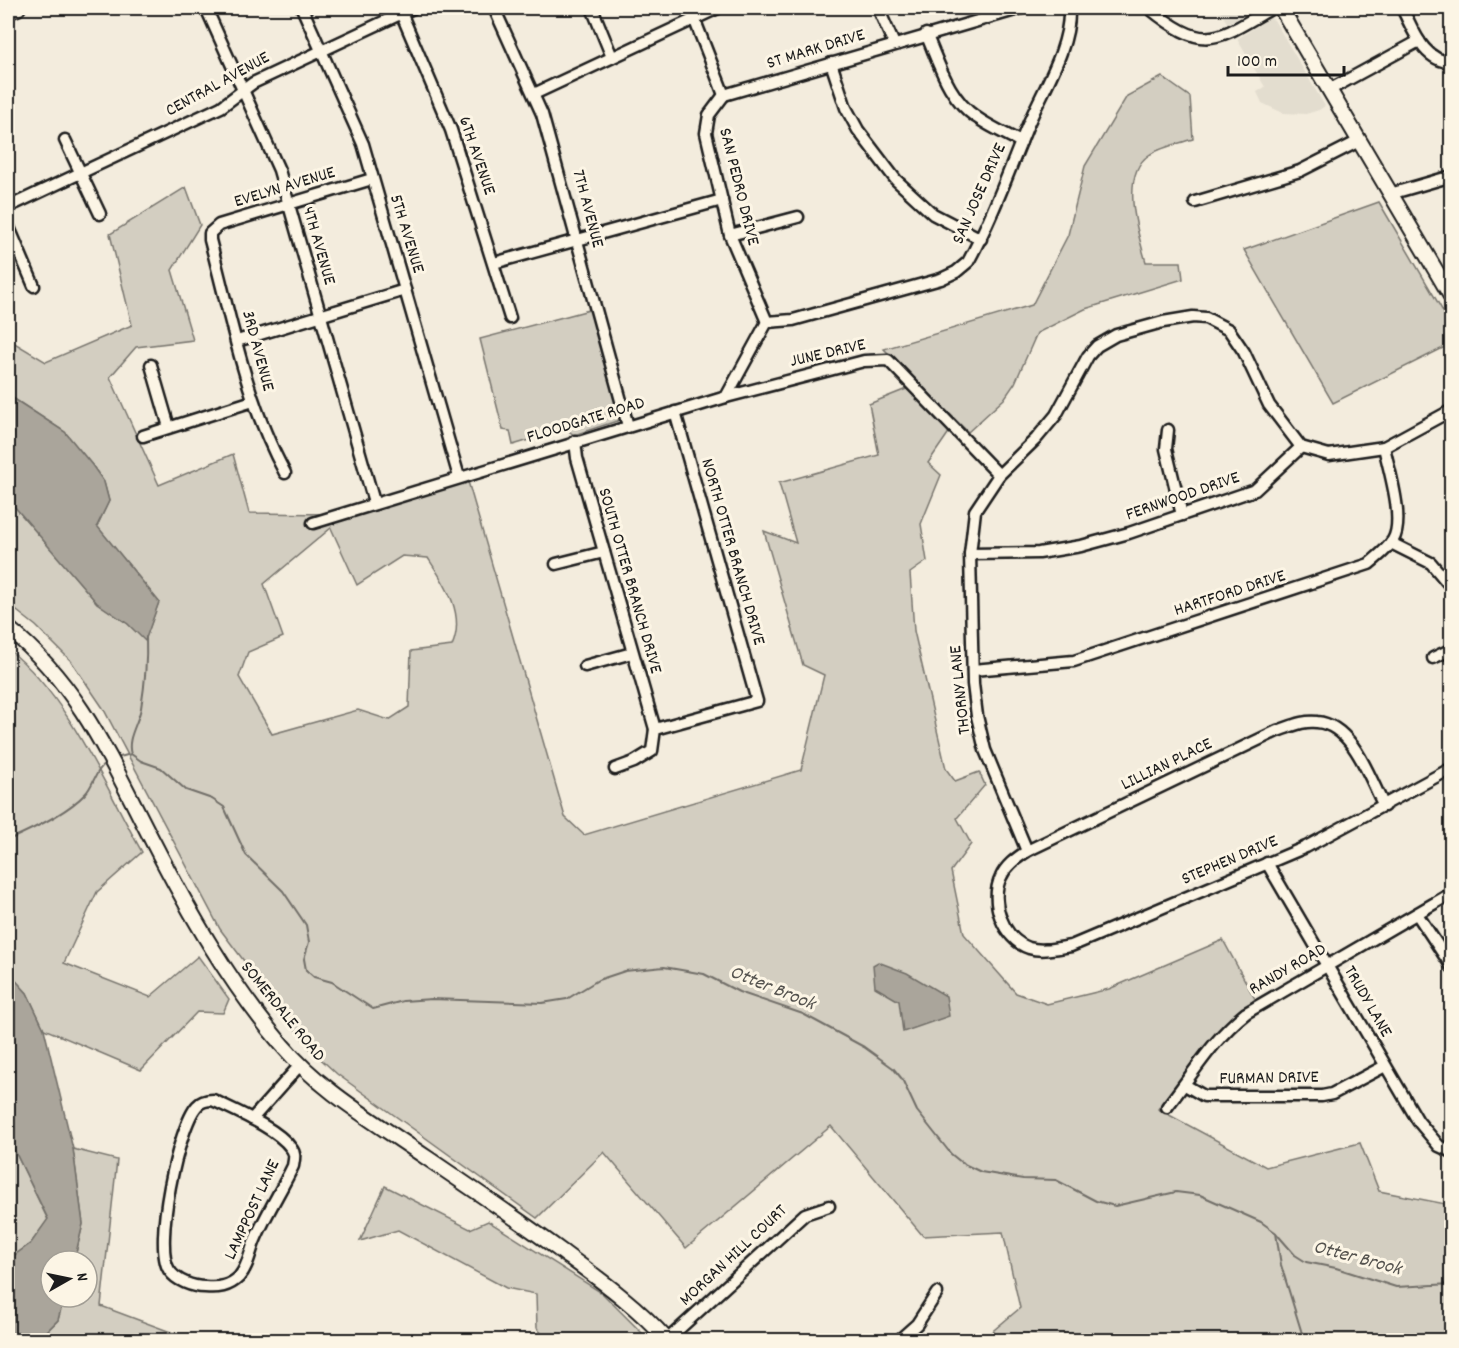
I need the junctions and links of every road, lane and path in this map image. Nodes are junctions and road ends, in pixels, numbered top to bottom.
1 (18, 8) edge
2 (206, 8) edge
3 (302, 8) edge
4 (413, 8) edge
5 (494, 8) edge
6 (592, 8) edge
7 (690, 8) edge
8 (718, 8) edge
9 (878, 8) edge
10 (1022, 8) edge
11 (1069, 8) edge
12 (1149, 8) edge
13 (1272, 8) edge
14 (1281, 8) edge
15 (1402, 8) edge
16 (400, 10) edge
17 (8, 12) edge
18 (694, 18) junction
19 (926, 34) junction
20 (1419, 41) junction
21 (894, 44) junction
22 (320, 51) junction
23 (612, 57) junction
24 (1452, 62) edge
25 (831, 63) junction
26 (244, 90) junction
27 (1329, 90) junction
28 (534, 94) junction
29 (724, 95) junction
30 (65, 140) dead end
31 (1359, 141) junction
32 (1021, 142) junction
33 (79, 172) junction
34 (1452, 176) edge
35 (372, 179) junction
36 (1390, 194) junction
37 (722, 200) junction
38 (1195, 202) dead end
39 (289, 203) junction
40 (8, 207) edge
41 (100, 214) dead end
42 (798, 217) dead end
43 (8, 225) edge
44 (210, 233) joint
45 (730, 235) junction
46 (981, 239) junction
47 (578, 241) junction
48 (494, 262) junction
49 (34, 286) dead end
50 (405, 290) junction
51 (1452, 298) edge
52 (321, 315) junction
53 (510, 318) dead end
54 (767, 322) junction
55 (237, 341) junction
56 (151, 365) dead end
57 (726, 397) junction
58 (254, 401) junction
59 (1452, 410) edge
60 (675, 412) junction
61 (628, 426) junction
62 (169, 427) junction
63 (1168, 430) dead end
64 (143, 436) dead end
65 (575, 441) junction
66 (1301, 447) junction
67 (1384, 447) junction
68 (285, 473) dead end
69 (999, 475) junction
70 (459, 477) junction
71 (374, 502) junction
72 (1182, 515) junction
73 (313, 523) dead end
74 (1391, 543) junction
75 (604, 552) junction
76 (970, 554) junction
77 (556, 564) dead end
78 (1452, 588) edge
79 (8, 628) edge
80 (1452, 649) edge
81 (632, 653) junction
82 (1433, 658) dead end
83 (585, 666) dead end
84 (973, 670) junction
85 (655, 729) junction
86 (1452, 768) edge
87 (615, 769) dead end
88 (1384, 806) junction
89 (1027, 851) junction
90 (1267, 863) junction
91 (1452, 893) edge
92 (1417, 914) junction
93 (1014, 938) joint
94 (1328, 966) junction
95 (1452, 967) edge
96 (300, 1065) junction
97 (1385, 1066) junction
98 (1185, 1085) junction
99 (1167, 1107) dead end
100 (252, 1119) junction
101 (1450, 1151) edge
102 (829, 1206) dead end
103 (937, 1293) dead end
104 (667, 1340) edge
105 (898, 1341) edge

1 - 17 main road
2 - 26 street, 4TH AVENUE
3 - 22 street, 5TH AVENUE
4 - 16 street, CENTRAL AVENUE
5 - 28 street, 7TH AVENUE
6 - 23 street
7 - 18 street
8 - 18 street
9 - 21 street
10 - 19 street, ST MARK DRIVE
11 - 32 street, SAN JOSE DRIVE
12 - 13 street
14 - 27 main road
15 - 20 street
16 - 22 street, CENTRAL AVENUE
16 - 48 street, 6TH AVENUE
18 - 23 street
18 - 29 street
19 - 21 street, ST MARK DRIVE
19 - 32 street
20 - 24 street
20 - 27 street
21 - 25 street, ST MARK DRIVE
22 - 26 street, CENTRAL AVENUE
22 - 35 street, 5TH AVENUE
23 - 28 street
25 - 29 street, ST MARK DRIVE
25 - 46 street
26 - 33 street, CENTRAL AVENUE
26 - 39 street, 4TH AVENUE
27 - 31 main road
28 - 47 street, 7TH AVENUE
29 - 37 street, SAN PEDRO DRIVE
30 - 33 street
31 - 36 main road
31 - 38 street
32 - 46 street, SAN JOSE DRIVE
33 - 40 street, CENTRAL AVENUE
33 - 41 street
34 - 36 street
35 - 39 street, EVELYN AVENUE
35 - 50 street, 5TH AVENUE
36 - 51 main road
37 - 45 street, SAN PEDRO DRIVE
37 - 47 street
39 - 44 street, EVELYN AVENUE
39 - 52 street, 4TH AVENUE
42 - 45 street
43 - 49 street
44 - 55 street, 3RD AVENUE
45 - 54 street, SAN PEDRO DRIVE
46 - 54 street, SAN JOSE DRIVE
47 - 48 street
47 - 61 street, 7TH AVENUE
48 - 53 street, 6TH AVENUE
50 - 52 street
50 - 70 street, 5TH AVENUE
52 - 55 street
52 - 71 street, 4TH AVENUE
54 - 57 street
55 - 58 street, 3RD AVENUE
56 - 62 street
57 - 60 street, FLOODGATE ROAD
57 - 69 street, JUNE DRIVE
58 - 62 street
58 - 68 street, 3RD AVENUE
59 - 67 street
60 - 61 street, FLOODGATE ROAD
60 - 85 street, NORTH OTTER BRANCH DRIVE
61 - 65 street, FLOODGATE ROAD
62 - 64 street
63 - 72 street
65 - 70 street, FLOODGATE ROAD
65 - 75 street, SOUTH OTTER BRANCH DRIVE
66 - 67 street
66 - 69 street, THORNY LANE
66 - 72 street, FERNWOOD DRIVE
67 - 74 street
69 - 76 street, THORNY LANE
70 - 71 street, FLOODGATE ROAD
71 - 73 street, FLOODGATE ROAD
72 - 76 street, FERNWOOD DRIVE
74 - 78 street
74 - 84 street, HARTFORD DRIVE
75 - 77 street
75 - 81 street, SOUTH OTTER BRANCH DRIVE
76 - 84 street, THORNY LANE
79 - 96 main road, SOMERDALE ROAD
80 - 82 street
81 - 83 street
81 - 85 street, SOUTH OTTER BRANCH DRIVE
84 - 89 street, THORNY LANE
85 - 87 street
86 - 88 street, STEPHEN DRIVE
88 - 89 street, LILLIAN PLACE
88 - 90 street, STEPHEN DRIVE
89 - 93 street, LILLIAN PLACE
90 - 93 street, STEPHEN DRIVE
90 - 94 street, TRUDY LANE
91 - 92 street, RANDY ROAD
92 - 94 street, RANDY ROAD
92 - 95 street
94 - 97 street, TRUDY LANE
94 - 98 street, RANDY ROAD
96 - 100 street
96 - 104 main road, SOMERDALE ROAD
97 - 98 street, FURMAN DRIVE
97 - 101 street, TRUDY LANE
98 - 99 street, RANDY ROAD
100 - 100 street, LAMPPOST LANE
102 - 104 street, MORGAN HILL COURT
103 - 105 street

